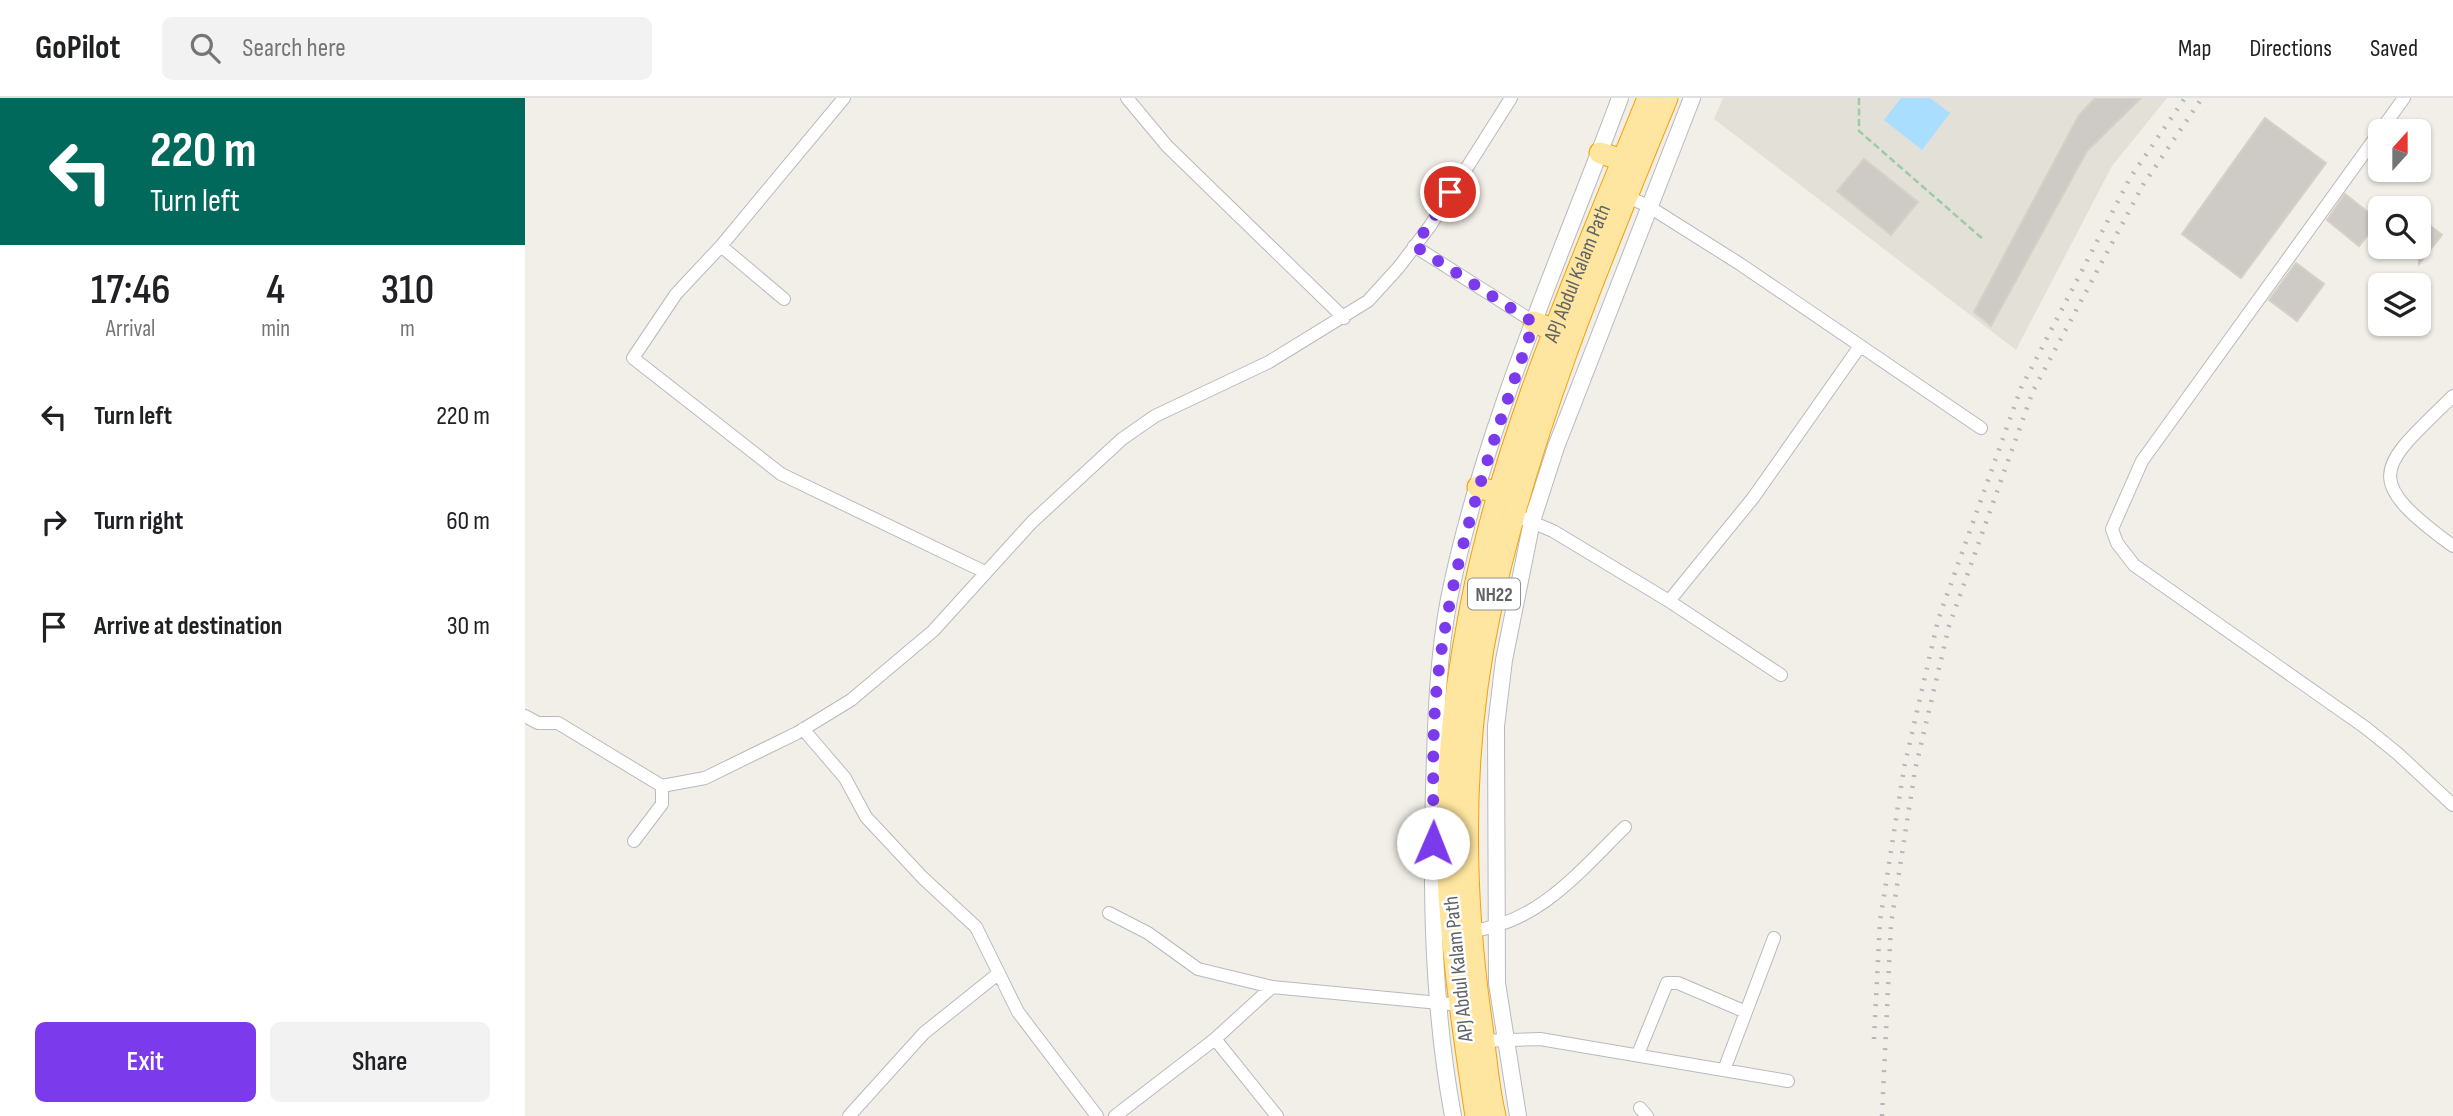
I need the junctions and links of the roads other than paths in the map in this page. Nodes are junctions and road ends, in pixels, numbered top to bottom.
1 (844, 98) edge
2 (1127, 98) edge
3 (1511, 98) edge
4 (1620, 98) edge
5 (1648, 98) edge
6 (1667, 98) edge
7 (1692, 98) edge
8 (2404, 98) edge
9 (1600, 153) junction
10 (1623, 160) junction
11 (1627, 197) junction
12 (1648, 206) junction
13 (721, 246) junction
14 (1415, 246) junction
15 (785, 299) dead end
16 (1344, 318) junction
17 (1534, 323) junction
18 (1556, 331) junction
19 (1860, 346) junction
20 (2453, 396) edge
21 (1981, 428) dead end
22 (1478, 487) junction
23 (1500, 494) junction
24 (1524, 518) junction
25 (2453, 546) edge
26 (985, 572) junction
27 (1669, 601) junction
28 (1494, 655) junction
29 (1781, 675) dead end
30 (525, 716) edge
31 (803, 729) junction
32 (662, 786) junction
33 (2453, 805) edge
34 (1625, 827) dead end
35 (634, 841) dead end
36 (1109, 913) dead end
37 (1497, 928) junction
38 (1471, 931) junction
39 (1774, 938) dead end
40 (999, 973) junction
41 (1272, 987) junction
42 (1450, 1004) junction
43 (1746, 1012) junction
44 (1508, 1038) junction
45 (1215, 1039) junction
46 (1474, 1042) junction
47 (1638, 1055) junction
48 (1724, 1070) junction
49 (1788, 1081) dead end
50 (849, 1116) edge
51 (1097, 1116) edge
52 (1115, 1116) edge
53 (1277, 1116) edge
54 (1453, 1116) edge
55 (1476, 1116) edge
56 (1495, 1116) edge
57 (1518, 1116) edge

1 - 13 street
2 - 16 street
3 - 14 street
4 - 9 street, NH22
5 - 10 highway, APJ Abdul Kalam Path / NH22
6 - 11 highway, APJ Abdul Kalam Path / NH22
7 - 12 street, NH22
8 - 33 street
9 - 10 highway
9 - 17 street, NH22
10 - 18 highway, APJ Abdul Kalam Path / NH22
11 - 12 street
11 - 24 highway, APJ Abdul Kalam Path / NH22
12 - 19 street
12 - 24 street, NH22
13 - 15 street
13 - 26 street
14 - 16 street
14 - 17 street
16 - 26 street
17 - 18 highway
17 - 22 street, NH22
18 - 23 highway, APJ Abdul Kalam Path / NH22
19 - 21 street
19 - 27 street
20 - 25 street
22 - 23 highway
22 - 42 street, NH22
23 - 42 highway, APJ Abdul Kalam Path / NH22
24 - 27 street
24 - 28 highway, APJ Abdul Kalam Path / NH22
26 - 31 street
27 - 29 street
28 - 37 street, NH22
28 - 38 highway, APJ Abdul Kalam Path / NH22
30 - 32 street
31 - 32 street
31 - 40 street
32 - 35 street
34 - 37 street
36 - 41 street
37 - 38 street
37 - 44 street, NH22
38 - 46 highway, APJ Abdul Kalam Path / NH22
39 - 43 street
40 - 50 street
40 - 51 street
41 - 42 street
41 - 45 street
42 - 46 highway, APJ Abdul Kalam Path / NH22
42 - 54 street, NH22
43 - 47 street
43 - 48 street
44 - 46 street
44 - 47 street
44 - 57 street, NH22
45 - 52 street
45 - 53 street
46 - 55 highway, APJ Abdul Kalam Path / NH22
46 - 56 highway, APJ Abdul Kalam Path / NH22
47 - 48 street
48 - 49 street

